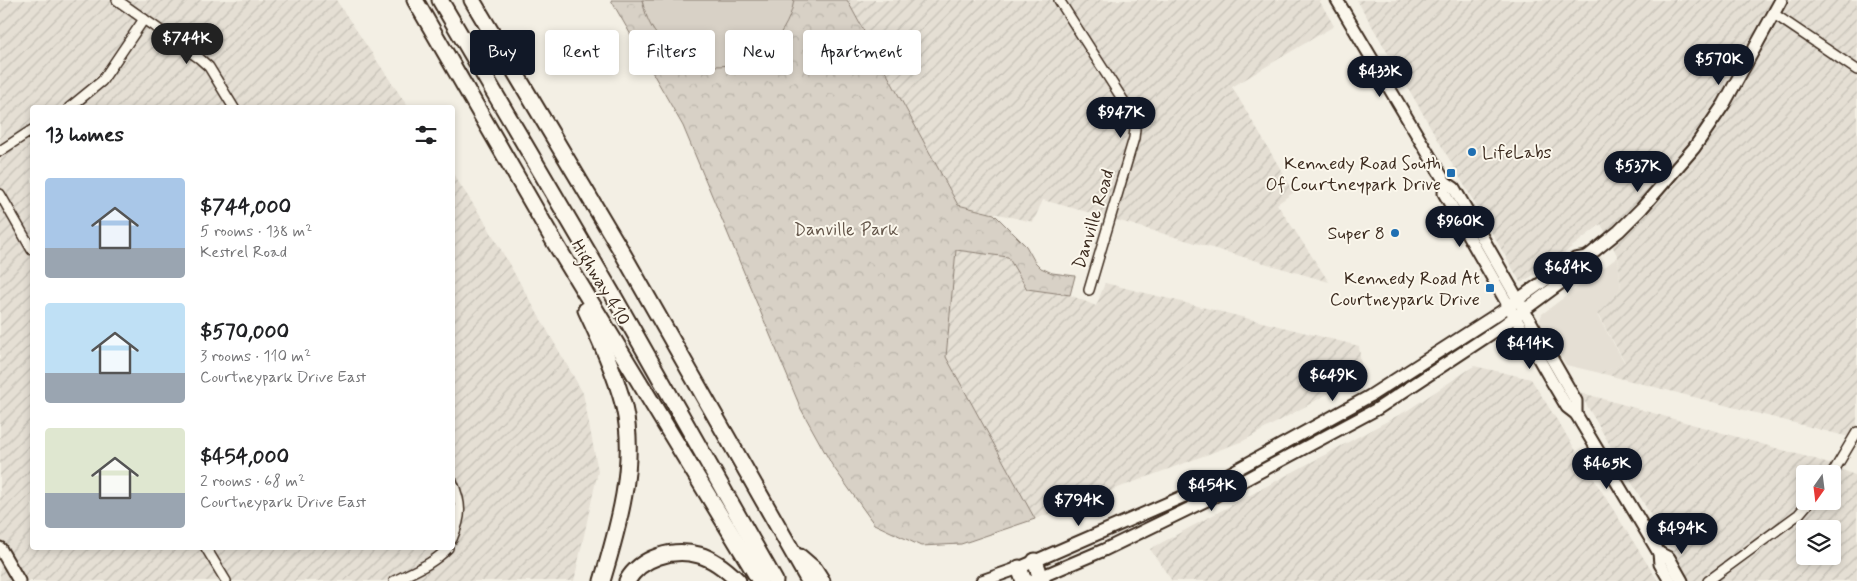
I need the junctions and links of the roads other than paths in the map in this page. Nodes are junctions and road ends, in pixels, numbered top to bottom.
1 (117, 0) edge
2 (415, 0) edge
3 (440, 0) edge
4 (472, 0) edge
5 (1059, 0) edge
6 (1337, 0) edge
7 (1781, 0) edge
8 (1774, 14) junction
9 (144, 19) junction
10 (1857, 70) edge
11 (73, 105) edge
12 (232, 105) edge
13 (30, 131) edge
14 (0, 151) edge
15 (0, 194) edge
16 (556, 243) junction
17 (30, 246) edge
18 (1587, 257) junction
19 (1089, 290) dead end
20 (1513, 303) junction
21 (1520, 313) junction
22 (1857, 432) edge
23 (1837, 465) edge
24 (455, 488) edge
25 (1802, 510) edge
26 (455, 530) edge
27 (0, 548) edge
28 (207, 550) edge
29 (446, 550) edge
30 (792, 551) junction
31 (1659, 553) junction
32 (1035, 561) junction
33 (1021, 574) edge
34 (1038, 580) edge
35 (19, 581) edge
36 (226, 581) edge
37 (394, 581) edge
38 (602, 581) edge
39 (627, 581) edge
40 (738, 581) edge
41 (760, 581) edge
42 (775, 581) edge
43 (809, 581) edge
44 (822, 581) edge
45 (982, 581) edge
46 (1670, 581) edge
47 (1682, 581) edge
48 (1708, 581) edge

1 - 9 street
2 - 16 highway, Highway 410
3 - 42 highway
4 - 30 highway, Highway 410
5 - 19 street, Danville Road
6 - 20 main road
7 - 8 main road
8 - 10 street
8 - 18 main road
9 - 11 street
9 - 12 street
13 - 14 street
15 - 17 street
16 - 38 highway
16 - 41 highway, Highway 410
18 - 20 main road
18 - 21 main road
20 - 21 main road
20 - 32 main road
21 - 31 main road
21 - 34 main road
22 - 23 street
24 - 26 street
25 - 48 street
27 - 35 main road
28 - 36 street
29 - 37 street
30 - 43 highway, Highway 410
30 - 44 highway
31 - 46 main road
31 - 47 main road
32 - 33 main road
32 - 34 highway
33 - 45 main road
39 - 40 highway

